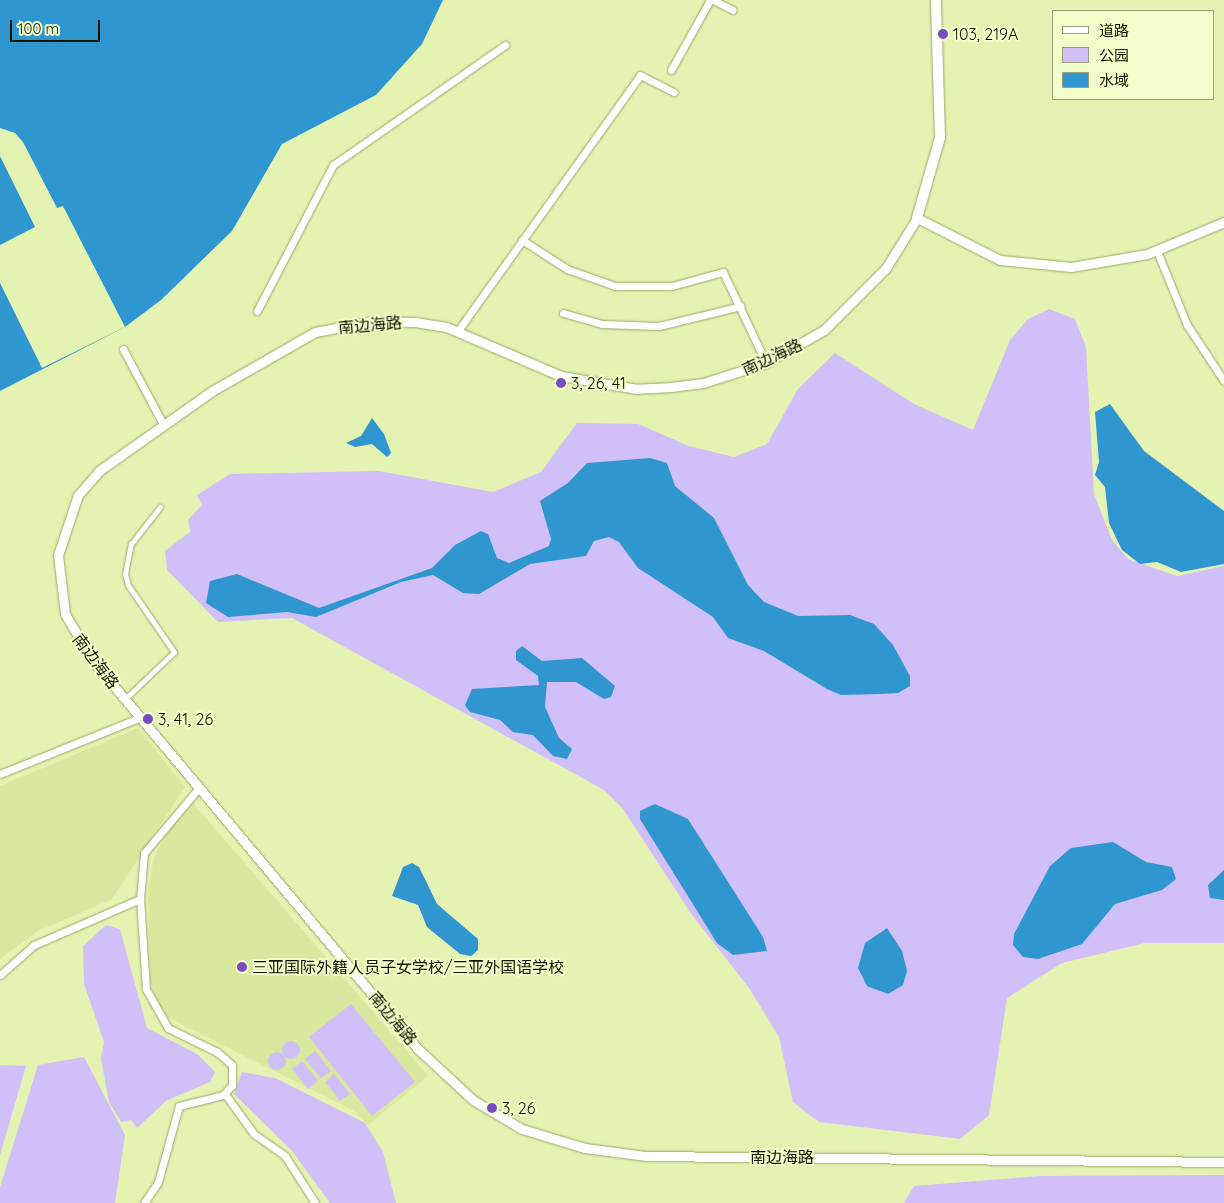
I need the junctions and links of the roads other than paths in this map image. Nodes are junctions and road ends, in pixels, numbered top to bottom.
1 (711, 0) edge
2 (936, 0) edge
3 (733, 10) dead end
4 (504, 45) dead end
5 (671, 70) dead end
6 (674, 92) dead end
7 (917, 218) junction
8 (1224, 222) edge
9 (522, 240) junction
10 (1157, 251) junction
11 (741, 306) junction
12 (257, 311) dead end
13 (563, 313) dead end
14 (457, 332) junction
15 (123, 349) dead end
16 (766, 364) junction
17 (1224, 381) edge
18 (163, 424) junction
19 (160, 507) dead end
20 (125, 699) junction
21 (141, 717) junction
22 (0, 774) edge
23 (200, 788) junction
24 (140, 899) junction
25 (0, 975) edge
26 (225, 1094) junction
27 (1224, 1162) edge
28 (144, 1203) edge
29 (315, 1203) edge

1 - 3 street
1 - 5 street
2 - 7 main road, 南边海路
4 - 12 street
6 - 9 street
7 - 10 street
7 - 16 street, 南边海路
8 - 10 street
9 - 11 street
9 - 14 street
10 - 17 street
11 - 13 street
11 - 16 street
14 - 16 street, 南边海路
14 - 18 street, 南边海路
15 - 18 street
18 - 20 street, 南边海路
19 - 20 street
20 - 21 street, 南边海路
21 - 22 street
21 - 23 street, 南边海路
23 - 24 street
23 - 27 street, 南边海路
24 - 25 street
24 - 26 street
26 - 28 street
26 - 29 street

